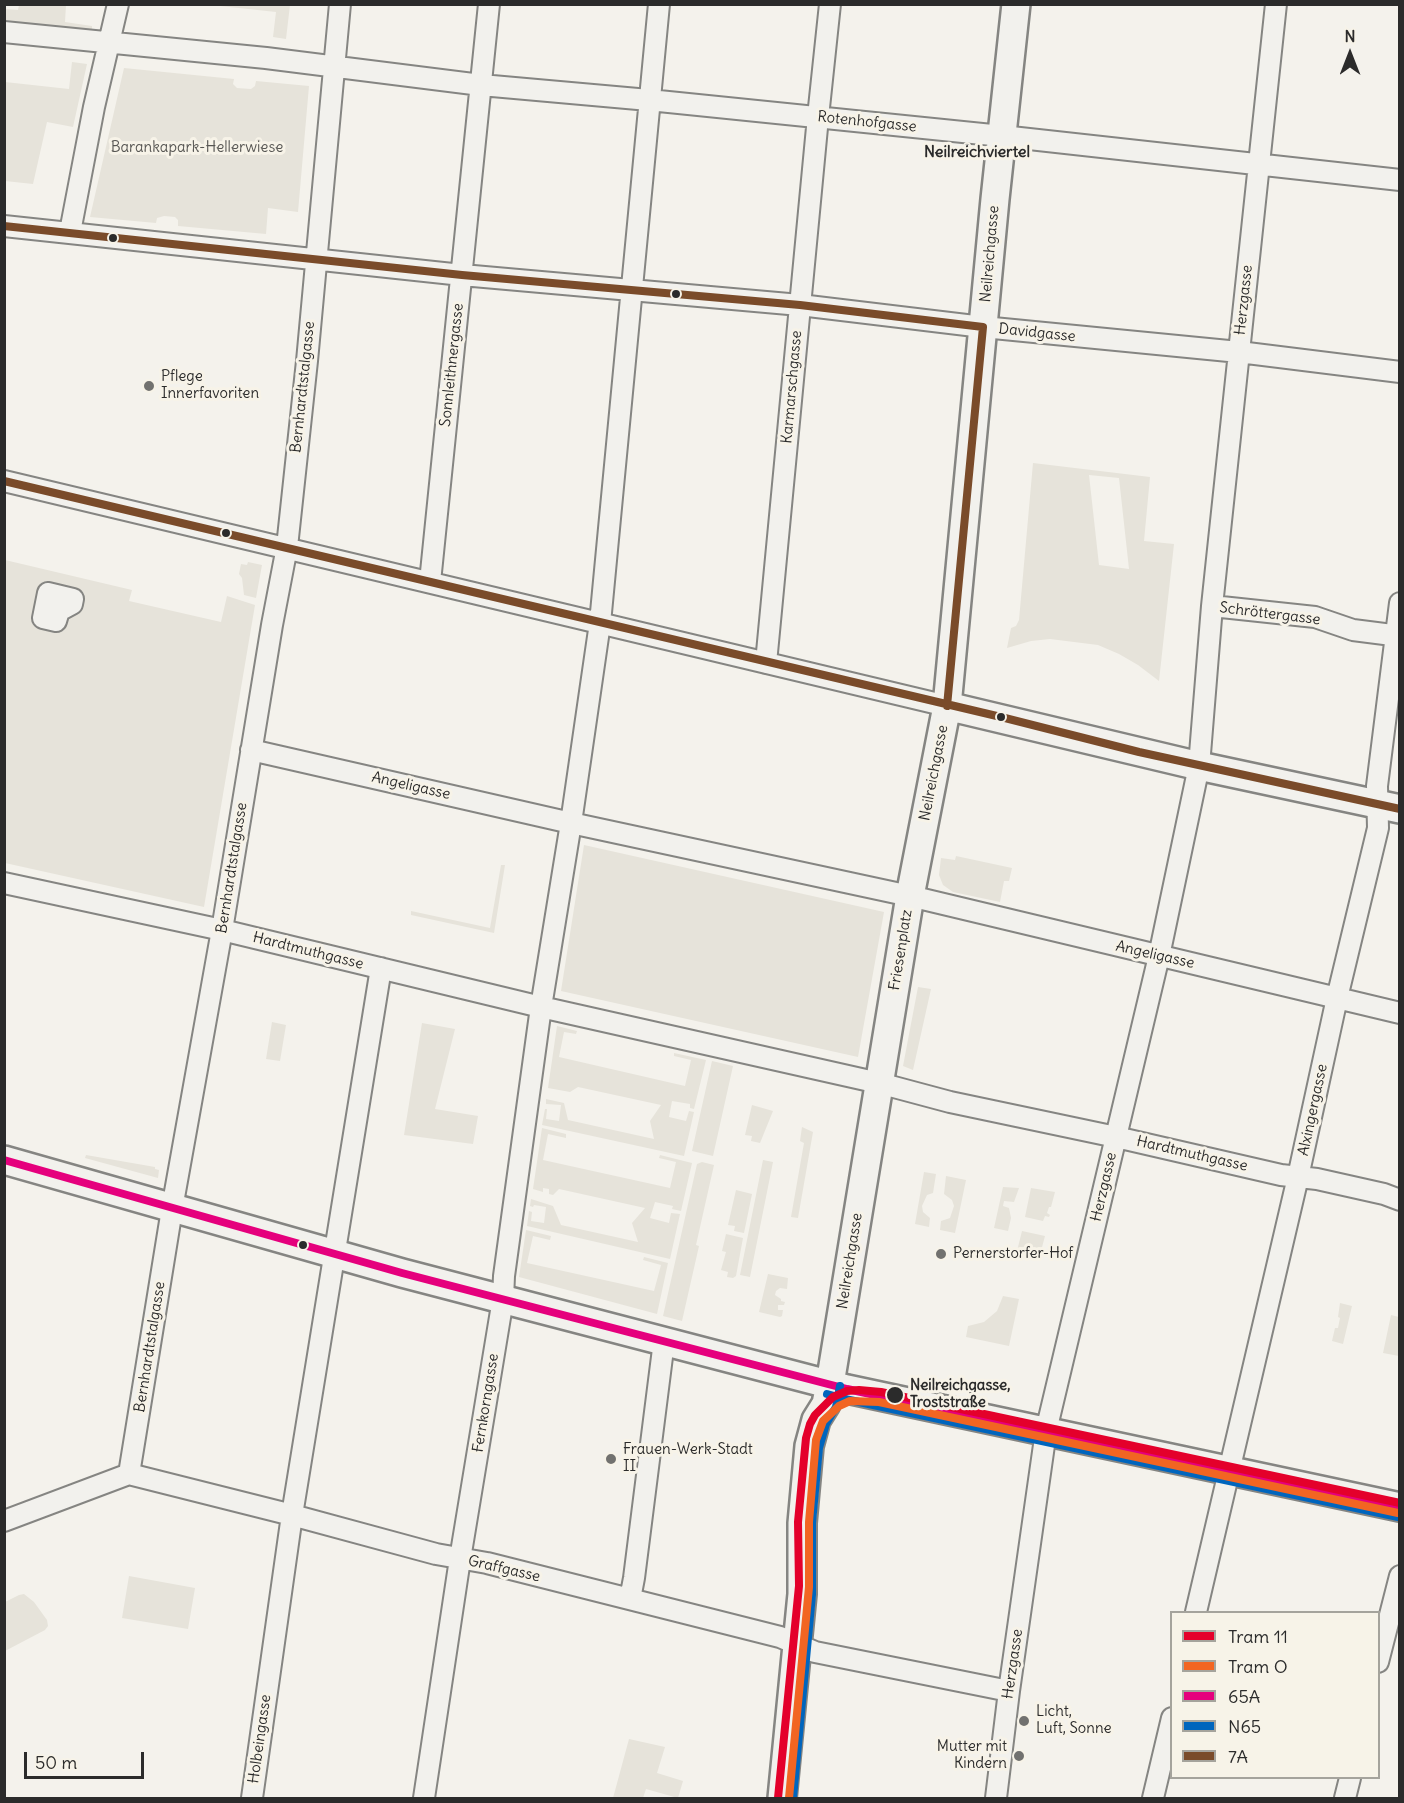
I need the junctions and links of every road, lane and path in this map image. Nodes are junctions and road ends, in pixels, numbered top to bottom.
1 (118, 4) edge
2 (340, 4) edge
3 (489, 4) edge
4 (658, 4) edge
5 (830, 4) edge
6 (1016, 4) edge
7 (1275, 4) edge
8 (4, 32) edge
9 (109, 42) junction
10 (334, 66) junction
11 (481, 85) junction
12 (650, 100) junction
13 (818, 117) junction
14 (1002, 136) junction
15 (1259, 164) junction
16 (1400, 180) edge
17 (4, 226) edge
18 (70, 232) junction
19 (316, 259) junction
20 (462, 275) junction
21 (633, 289) junction
22 (800, 305) junction
23 (983, 327) junction
24 (1239, 352) junction
25 (1400, 372) edge
26 (4, 481) edge
27 (287, 547) junction
28 (430, 582) junction
29 (1400, 603) edge
30 (1212, 606) junction
31 (600, 623) junction
32 (1398, 636) edge
33 (766, 663) junction
34 (947, 706) junction
35 (251, 750) junction
36 (1199, 766) junction
37 (1389, 806) edge
38 (571, 823) junction
39 (4, 883) edge
40 (910, 896) junction
41 (222, 930) junction
42 (1159, 956) junction
43 (381, 968) junction
44 (1337, 998) junction
45 (541, 1007) junction
46 (1400, 1013) edge
47 (879, 1083) junction
48 (1116, 1137) junction
49 (4, 1160) edge
50 (1298, 1177) junction
51 (1400, 1200) edge
52 (172, 1208) junction
53 (335, 1254) junction
54 (503, 1299) junction
55 (664, 1341) junction
56 (828, 1394) junction
57 (1046, 1431) junction
58 (1229, 1470) junction
59 (129, 1474) junction
60 (1400, 1507) edge
61 (292, 1515) junction
62 (4, 1521) edge
63 (460, 1558) junction
64 (1400, 1576) edge
65 (630, 1599) junction
66 (1196, 1611) edge
67 (797, 1644) junction
68 (1380, 1654) edge
69 (1009, 1691) junction
70 (1170, 1726) edge
71 (1350, 1779) edge
72 (252, 1798) edge
73 (424, 1798) edge
74 (782, 1798) edge
75 (996, 1798) edge
76 (1153, 1798) edge
77 (1345, 1798) edge

1 - 9 street
2 - 10 street
3 - 11 street, Sonnleithnergasse
4 - 12 street
5 - 13 street, Karmarschgasse
6 - 14 street, Neilreichgasse
7 - 15 street, Herzgasse
8 - 9 street
9 - 10 street, Rotenhofgasse
9 - 18 street
10 - 11 street, Rotenhofgasse
10 - 19 street, Bernhardtstalgasse
11 - 12 street, Rotenhofgasse
11 - 20 street, Sonnleithnergasse
12 - 13 street, Rotenhofgasse
12 - 21 street
13 - 14 street, Rotenhofgasse
13 - 22 street, Karmarschgasse
14 - 15 street, Rotenhofgasse
14 - 23 street, Neilreichgasse
15 - 16 street, Rotenhofgasse
15 - 24 street, Herzgasse
17 - 18 street
18 - 19 street, Davidgasse
19 - 20 street, Davidgasse
19 - 27 street, Bernhardtstalgasse
20 - 21 street, Davidgasse
20 - 28 street, Sonnleithnergasse
21 - 22 street, Davidgasse
21 - 31 street
22 - 23 street, Davidgasse
22 - 33 street, Karmarschgasse
23 - 24 street, Davidgasse
23 - 34 street, Neilreichgasse
24 - 25 street, Davidgasse
24 - 30 street, Herzgasse
26 - 27 street
27 - 28 street
27 - 35 street, Bernhardtstalgasse
28 - 31 street
29 - 32 street, Alxingergasse
30 - 32 street, Schröttergasse
30 - 36 street, Herzgasse
31 - 33 street
31 - 38 street
32 - 37 street, Alxingergasse
33 - 34 street
34 - 36 street
34 - 40 street, Neilreichgasse
35 - 38 street, Angeligasse
35 - 41 street, Bernhardtstalgasse
36 - 37 street
36 - 42 street, Herzgasse
37 - 44 street, Alxingergasse
38 - 40 street, Friesenplatz
38 - 45 street
39 - 41 street, Hardtmuthgasse
40 - 42 street, Angeligasse
40 - 47 street, Friesenplatz
41 - 43 street, Hardtmuthgasse
41 - 52 street, Bernhardtstalgasse
42 - 44 street, Angeligasse
42 - 48 street, Herzgasse
43 - 45 street, Hardtmuthgasse
43 - 53 street, Holbeingasse
44 - 46 street, Angeligasse
44 - 50 street, Alxingergasse
45 - 47 street
45 - 54 street, Fernkorngasse
47 - 48 street, Hardtmuthgasse
47 - 56 street, Neilreichgasse
48 - 50 street, Hardtmuthgasse
48 - 57 street, Herzgasse
49 - 52 street
50 - 51 street, Hardtmuthgasse
50 - 58 street, Alxingergasse
52 - 53 street
52 - 59 street, Bernhardtstalgasse
53 - 54 street
53 - 61 street, Holbeingasse
54 - 55 street
54 - 63 street, Fernkorngasse
55 - 56 street
55 - 65 street
56 - 57 street
56 - 67 street, Neilreichgasse
57 - 58 street
57 - 69 street, Herzgasse
58 - 60 street
58 - 66 street, Alxingergasse
59 - 61 street, Graffgasse
59 - 62 street
61 - 63 street, Graffgasse
61 - 72 street, Holbeingasse
63 - 65 street, Graffgasse
63 - 73 street, Fernkorngasse
64 - 68 street
65 - 67 street, Graffgasse
67 - 69 street, Graffgasse
67 - 74 street, Neilreichgasse
69 - 75 street, Herzgasse
70 - 76 street
71 - 77 street

